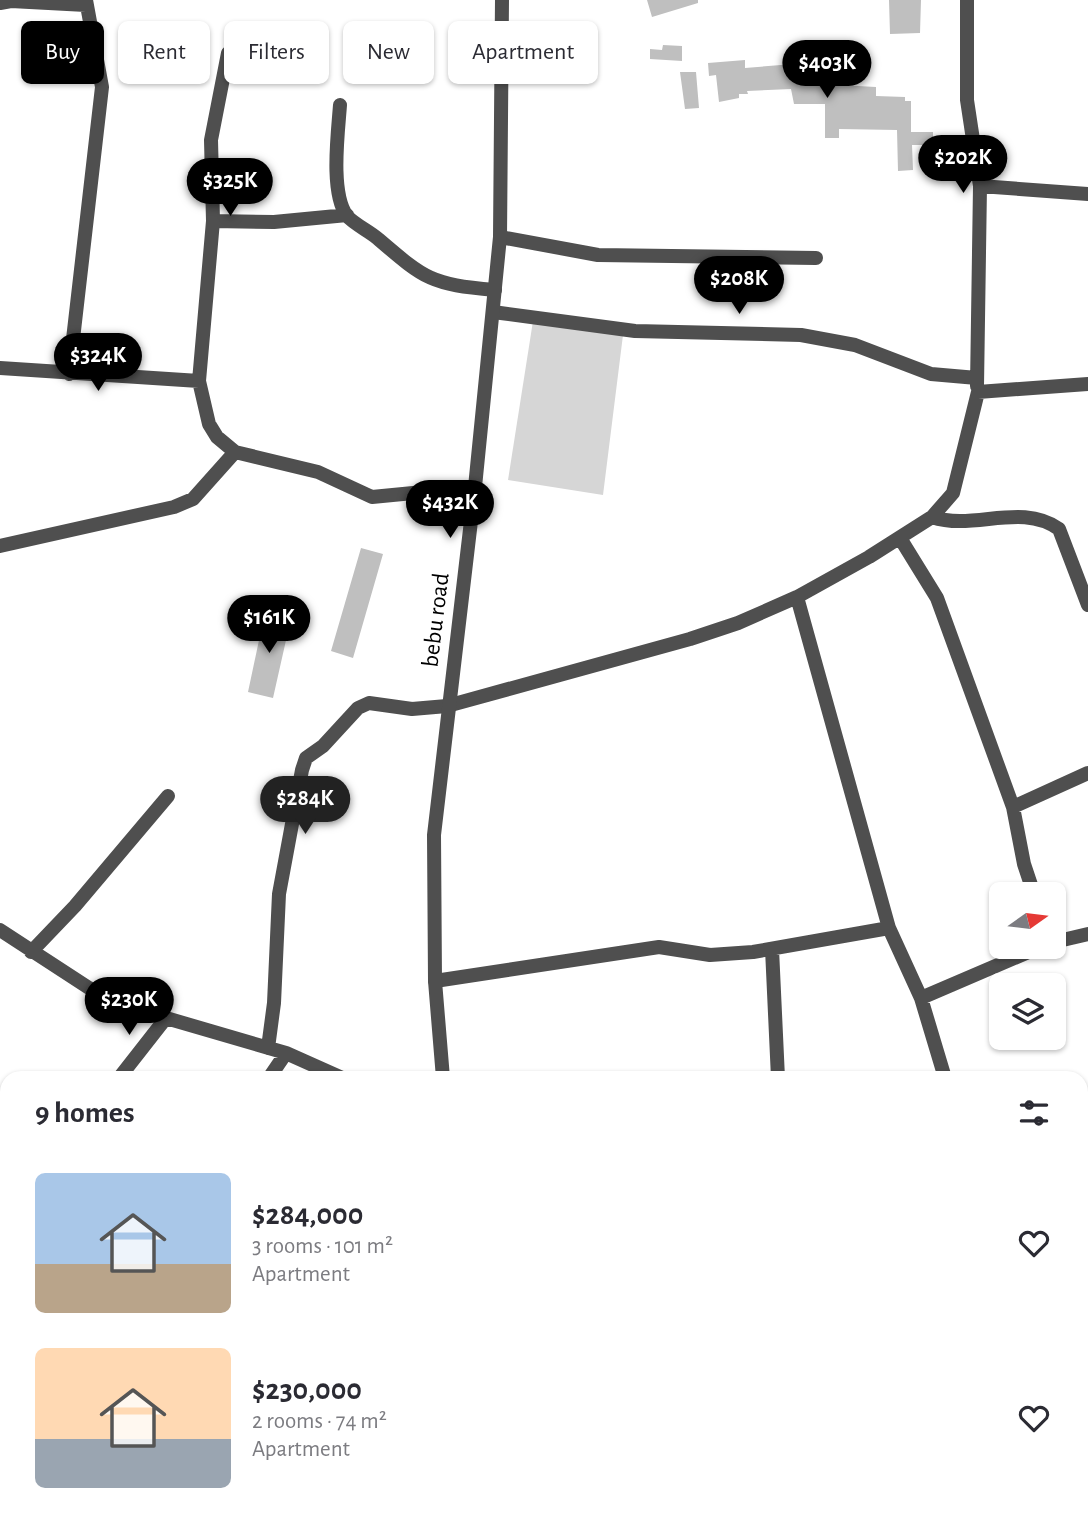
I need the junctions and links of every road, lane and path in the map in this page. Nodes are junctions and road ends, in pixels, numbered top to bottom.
1 (502, 0) edge
2 (967, 0) edge
3 (0, 3) edge
4 (86, 3) edge
5 (224, 73) edge
6 (340, 105) dead end
7 (980, 186) junction
8 (1088, 194) edge
9 (347, 215) junction
10 (213, 221) junction
11 (500, 237) junction
12 (816, 258) dead end
13 (495, 290) junction
14 (493, 312) junction
15 (0, 368) edge
16 (69, 374) junction
17 (199, 380) junction
18 (1088, 384) edge
19 (977, 385) junction
20 (235, 452) junction
21 (475, 487) junction
22 (932, 517) junction
23 (900, 538) junction
24 (0, 545) edge
25 (797, 597) junction
26 (1088, 605) edge
27 (447, 706) junction
28 (1088, 773) edge
29 (168, 796) dead end
30 (1013, 807) junction
31 (1030, 882) edge
32 (889, 928) junction
33 (0, 930) edge
34 (1088, 934) edge
35 (1066, 939) edge
36 (772, 949) junction
37 (31, 952) junction
38 (1012, 959) edge
39 (435, 981) junction
40 (921, 998) junction
41 (166, 1018) junction
42 (268, 1048) junction
43 (286, 1053) junction
44 (124, 1071) edge
45 (274, 1071) edge
46 (326, 1071) edge
47 (442, 1071) edge
48 (778, 1071) edge
49 (944, 1071) edge

1 - 11 street, bebu road
2 - 7 street
3 - 4 street
4 - 16 street
5 - 10 street
6 - 9 street
7 - 8 street
7 - 19 street
9 - 10 street
9 - 13 street
10 - 17 street
11 - 12 street
11 - 13 street, bebu road
13 - 14 street, bebu road
14 - 19 street
14 - 21 street, bebu road
15 - 16 street
16 - 17 street
17 - 20 street
18 - 19 street
19 - 22 street
20 - 21 street
20 - 24 street
21 - 27 street, bebu road
22 - 23 street
22 - 26 street
23 - 25 street
23 - 30 street
25 - 27 street
25 - 32 street
27 - 39 street, bebu road
27 - 42 street
28 - 30 street
29 - 37 street
30 - 31 street
32 - 36 street
32 - 40 street
33 - 37 street
34 - 35 street
36 - 39 street
36 - 48 street
37 - 41 street
38 - 40 street
39 - 47 street, bebu road
40 - 49 street
41 - 42 street
41 - 44 street
42 - 43 street
43 - 45 street
43 - 46 street

